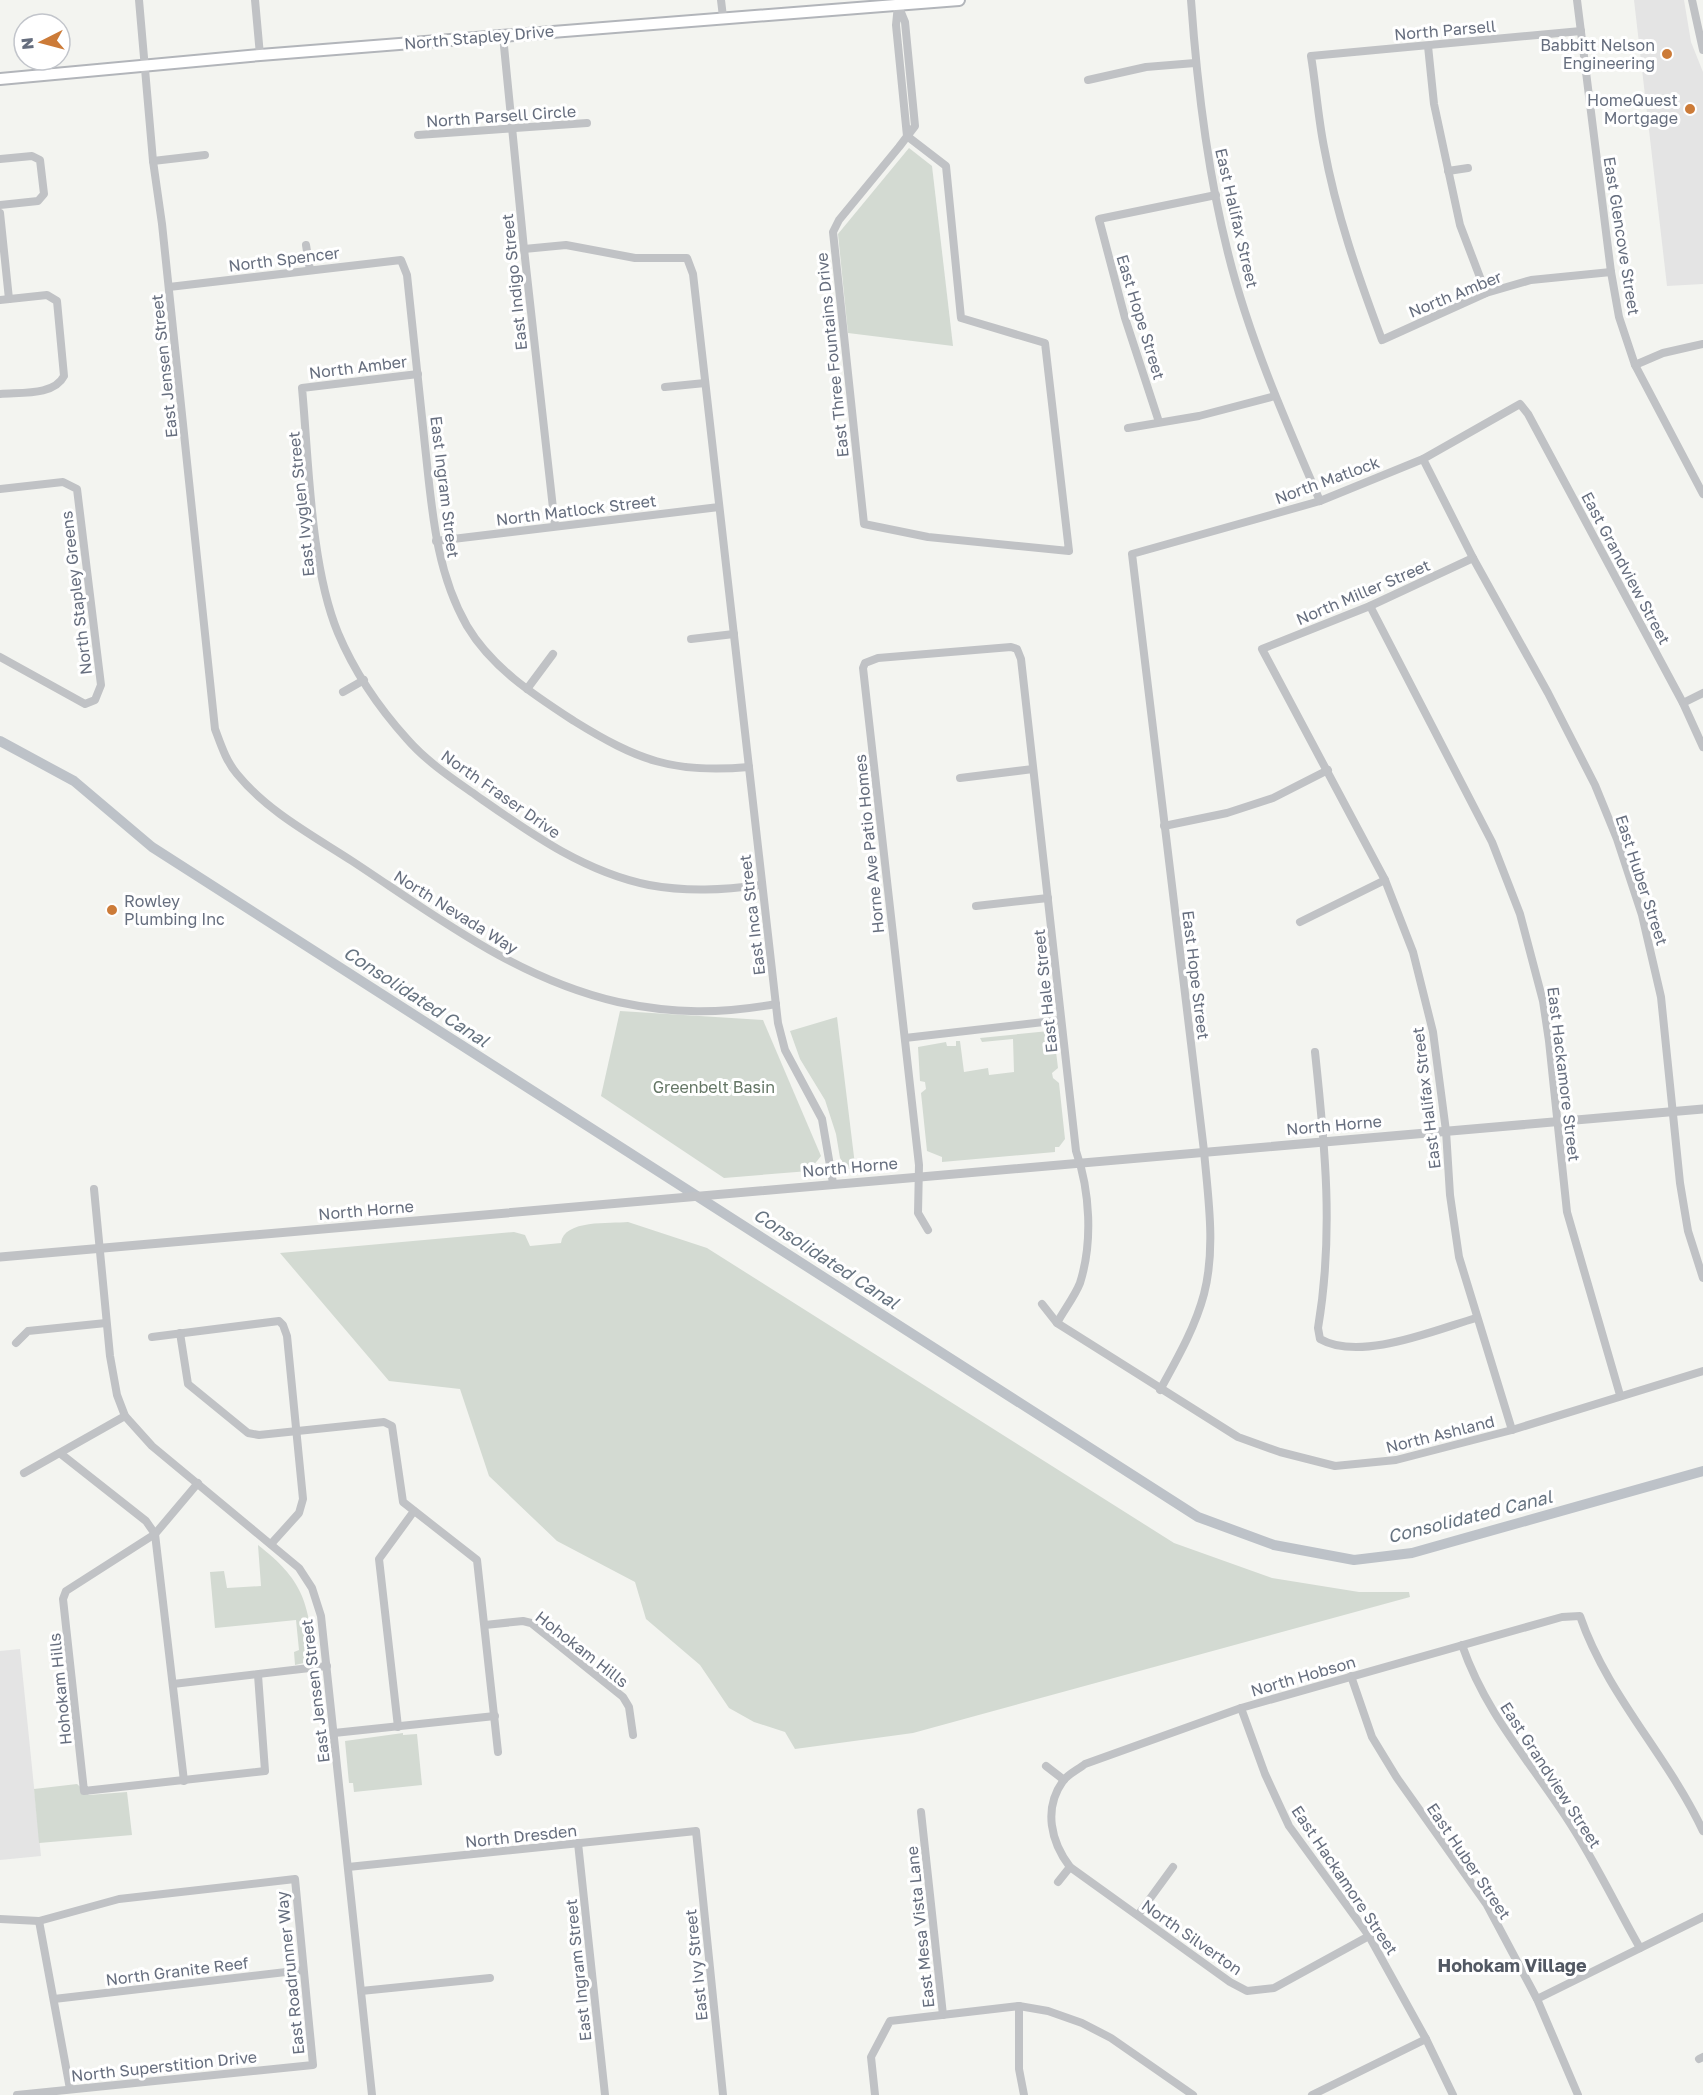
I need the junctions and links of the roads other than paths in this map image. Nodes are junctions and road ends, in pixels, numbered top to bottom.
1 (139, 0) edge
2 (255, 0) edge
3 (721, 0) edge
4 (959, 0) edge
5 (1191, 0) edge
6 (1577, 0) edge
7 (1692, 0) edge
8 (898, 5) junction
9 (723, 17) junction
10 (1581, 31) junction
11 (503, 36) junction
12 (1428, 46) junction
13 (1703, 50) edge
14 (260, 55) junction
15 (1195, 63) junction
16 (144, 65) junction
17 (0, 79) edge
18 (1088, 80) dead end
19 (587, 123) dead end
20 (511, 127) junction
21 (418, 135) dead end
22 (907, 136) junction
23 (205, 155) dead end
24 (0, 159) edge
25 (153, 161) junction
26 (1468, 168) dead end
27 (1448, 171) junction
28 (1216, 195) junction
29 (0, 205) edge
30 (0, 213) edge
31 (306, 245) dead end
32 (524, 249) junction
33 (401, 260) joint
34 (310, 270) junction
35 (1611, 272) junction
36 (169, 286) junction
37 (1486, 293) junction
38 (4, 300) edge
39 (1382, 340) joint
40 (1703, 344) edge
41 (1635, 365) junction
42 (417, 374) junction
43 (705, 383) junction
44 (665, 387) dead end
45 (302, 388) joint
46 (0, 394) edge
47 (1275, 396) junction
48 (1520, 404) joint
49 (1160, 422) junction
50 (1128, 428) dead end
51 (1423, 459) junction
52 (0, 489) edge
53 (1703, 494) edge
54 (1320, 501) junction
55 (719, 507) junction
56 (555, 526) junction
57 (436, 541) junction
58 (1132, 554) joint
59 (1473, 558) junction
60 (1370, 606) junction
61 (734, 634) junction
62 (691, 639) dead end
63 (1262, 649) joint
64 (1017, 650) joint
65 (553, 654) dead end
66 (0, 658) edge
67 (364, 680) junction
68 (527, 689) junction
69 (343, 692) dead end
70 (1703, 693) edge
71 (1683, 703) junction
72 (215, 729) joint
73 (1703, 747) edge
74 (749, 767) junction
75 (1033, 769) junction
76 (1328, 770) junction
77 (960, 778) dead end
78 (1164, 826) junction
79 (1385, 880) junction
80 (761, 885) junction
81 (1048, 898) junction
82 (976, 906) dead end
83 (1300, 922) dead end
84 (776, 1004) junction
85 (1062, 1020) junction
86 (905, 1038) junction
87 (1315, 1052) dead end
88 (1703, 1109) edge
89 (1674, 1111) junction
90 (1558, 1122) junction
91 (1446, 1131) junction
92 (1324, 1140) junction
93 (1204, 1151) junction
94 (1080, 1162) junction
95 (917, 1177) junction
96 (833, 1183) junction
97 (94, 1189) dead end
98 (928, 1230) dead end
99 (100, 1249) junction
100 (0, 1257) edge
101 (1703, 1278) edge
102 (1042, 1304) dead end
103 (1476, 1318) junction
104 (106, 1323) junction
105 (1057, 1323) junction
106 (180, 1333) junction
107 (152, 1337) dead end
108 (16, 1344) dead end
109 (1703, 1371) edge
110 (1160, 1390) junction
111 (1620, 1395) junction
112 (125, 1416) junction
113 (1512, 1430) junction
114 (297, 1431) junction
115 (61, 1454) junction
116 (24, 1473) dead end
117 (198, 1483) junction
118 (414, 1511) junction
119 (155, 1534) junction
120 (271, 1544) junction
121 (485, 1625) junction
122 (1462, 1645) junction
123 (327, 1666) junction
124 (258, 1675) junction
125 (1352, 1676) junction
126 (173, 1683) junction
127 (1241, 1707) junction
128 (495, 1716) junction
129 (398, 1727) junction
130 (334, 1733) junction
131 (633, 1735) dead end
132 (498, 1752) dead end
133 (1046, 1766) dead end
134 (1064, 1780) junction
135 (184, 1781) junction
136 (921, 1812) dead end
137 (696, 1831) joint
138 (1703, 1831) edge
139 (578, 1843) junction
140 (348, 1867) junction
141 (1070, 1867) junction
142 (1173, 1867) dead end
143 (1058, 1882) dead end
144 (1138, 1915) junction
145 (1703, 1917) edge
146 (0, 1919) edge
147 (39, 1921) junction
148 (1369, 1936) junction
149 (1640, 1948) junction
150 (303, 1970) junction
151 (490, 1978) dead end
152 (361, 1991) junction
153 (54, 1999) junction
154 (1537, 1999) junction
155 (1019, 2006) junction
156 (943, 2015) junction
157 (1426, 2039) junction
158 (313, 2065) joint
159 (70, 2089) junction
160 (1323, 2093) edge
161 (17, 2095) edge
162 (372, 2095) edge
163 (605, 2095) edge
164 (723, 2095) edge
165 (875, 2095) edge
166 (1024, 2095) edge
167 (1193, 2095) edge
168 (1312, 2095) edge
169 (1453, 2095) edge
170 (1578, 2095) edge

1 - 16 street, East Jensen Street
2 - 14 street
3 - 9 street
4 - 8 main road, North Stapley Drive
5 - 15 street, East Halifax Street
6 - 10 street, East Glencove Street
7 - 13 street
8 - 9 main road, North Stapley Drive
8 - 22 street
9 - 11 main road, North Stapley Drive
10 - 12 street, North Parsell
10 - 35 street, East Glencove Street
11 - 14 main road, North Stapley Drive
11 - 20 street, East Indigo Street
12 - 27 street
12 - 39 street, North Parsell
14 - 16 main road, North Stapley Drive
15 - 18 street
15 - 28 street, East Halifax Street
16 - 17 main road, North Stapley Drive
16 - 25 street, East Jensen Street
19 - 20 street, North Parsell Circle
20 - 21 street, North Parsell Circle
20 - 32 street, East Indigo Street
22 - 22 street, East Three Fountains Drive
23 - 25 street
24 - 29 street
25 - 36 street, East Jensen Street
26 - 27 street
27 - 37 street
28 - 47 street, East Halifax Street
28 - 49 street, East Hope Street
30 - 38 street
31 - 34 street
32 - 43 street, East Inca Street
32 - 56 street, East Indigo Street
33 - 34 street, North Spencer
33 - 42 street, East Ingram Street
34 - 36 street, North Spencer
35 - 37 street, North Amber
35 - 41 street, East Glencove Street
36 - 72 street, East Jensen Street
37 - 39 street, North Amber
38 - 46 street
40 - 41 street
41 - 53 street, East Glencove Street
42 - 45 street, North Amber
42 - 57 street, East Ingram Street
43 - 44 street
43 - 55 street, East Inca Street
45 - 67 street, East Ivyglen Street
47 - 49 street
47 - 54 street, East Halifax Street
48 - 51 street, North Matlock
48 - 71 street, East Grandview Street
49 - 50 street
51 - 54 street, North Matlock
51 - 59 street, East Huber Street
52 - 66 street, North Stapley Greens
54 - 58 street, North Matlock
55 - 56 street, North Matlock Street
55 - 61 street, East Inca Street
56 - 57 street, North Matlock Street
57 - 68 street, East Ingram Street
58 - 78 street, East Hope Street
59 - 60 street, North Miller Street
59 - 89 street, East Huber Street
60 - 63 street, North Miller Street
60 - 90 street, East Hackamore Street
61 - 62 street
61 - 74 street, East Inca Street
63 - 76 street, East Halifax Street
64 - 75 street, East Hale Street
64 - 86 street, Horne Ave Patio Homes
65 - 68 street
67 - 69 street
67 - 80 street, North Fraser Drive
68 - 74 street, East Ingram Street
70 - 71 street
71 - 73 street, East Grandview Street
72 - 84 street, North Nevada Way
74 - 80 street, East Inca Street
75 - 77 street
75 - 81 street, East Hale Street
76 - 78 street
76 - 79 street, East Halifax Street
78 - 93 street, East Hope Street
79 - 83 street
79 - 91 street, East Halifax Street
80 - 84 street, East Inca Street
81 - 82 street
81 - 85 street, East Hale Street
84 - 96 street, East Inca Street
85 - 86 street
85 - 94 street, East Hale Street
86 - 95 street, Horne Ave Patio Homes
87 - 92 street
88 - 89 street, North Horne
89 - 90 street, North Horne
89 - 101 street, East Huber Street
90 - 91 street, North Horne
90 - 111 street, East Hackamore Street
91 - 92 street, North Horne
91 - 103 street, East Halifax Street
92 - 93 street, North Horne
92 - 103 street
93 - 94 street, North Horne
93 - 110 street, East Hope Street
94 - 95 street, North Horne
94 - 105 street, East Hale Street
95 - 96 street, North Horne
95 - 98 street, Horne Ave Patio Homes
96 - 99 street, North Horne
97 - 99 street, East Jensen Street
99 - 100 street, North Horne
99 - 104 street, East Jensen Street
102 - 105 street, North Ashland
103 - 113 street, East Halifax Street
104 - 108 street
104 - 112 street, East Jensen Street
105 - 110 street, North Ashland
106 - 107 street
106 - 114 street
106 - 114 street
109 - 111 street, North Ashland
110 - 113 street, North Ashland
111 - 113 street, North Ashland
112 - 115 street
112 - 117 street, East Jensen Street
114 - 118 street
114 - 120 street
115 - 116 street
115 - 119 street
117 - 119 street, Hohokam Hills
117 - 120 street, East Jensen Street
118 - 121 street
118 - 129 street
119 - 126 street
119 - 135 street, Hohokam Hills
120 - 123 street, East Jensen Street
121 - 128 street
121 - 131 street, Hohokam Hills
122 - 125 street, North Hobson
122 - 138 street, North Hobson
122 - 149 street, East Grandview Street
123 - 124 street
123 - 130 street, East Jensen Street
124 - 126 street
124 - 135 street, Hohokam Hills
125 - 127 street, North Hobson
125 - 154 street, East Huber Street
126 - 135 street
127 - 134 street, North Hobson
127 - 148 street, East Hackamore Street
128 - 129 street
128 - 132 street
129 - 130 street
130 - 140 street, East Jensen Street
133 - 134 street
134 - 141 street, North Silverton
136 - 156 street, East Mesa Vista Lane
137 - 139 street, North Dresden
137 - 164 street, East Ivy Street
139 - 140 street, North Dresden
139 - 163 street, East Ingram Street
140 - 152 street, East Jensen Street
141 - 143 street
141 - 144 street, North Silverton
142 - 144 street
144 - 148 street, North Silverton
145 - 149 street
146 - 147 street
147 - 150 street, East Roadrunner Way
147 - 153 street
148 - 157 street, East Hackamore Street
149 - 154 street
150 - 153 street, North Granite Reef
150 - 158 street, East Roadrunner Way
151 - 152 street
152 - 162 street, East Jensen Street
153 - 159 street
154 - 170 street, East Huber Street
155 - 156 street
155 - 166 street
155 - 167 street
156 - 165 street, East Mesa Vista Lane
157 - 160 street
157 - 169 street, East Hackamore Street
158 - 159 street, North Superstition Drive
159 - 161 street, North Superstition Drive
160 - 168 street

